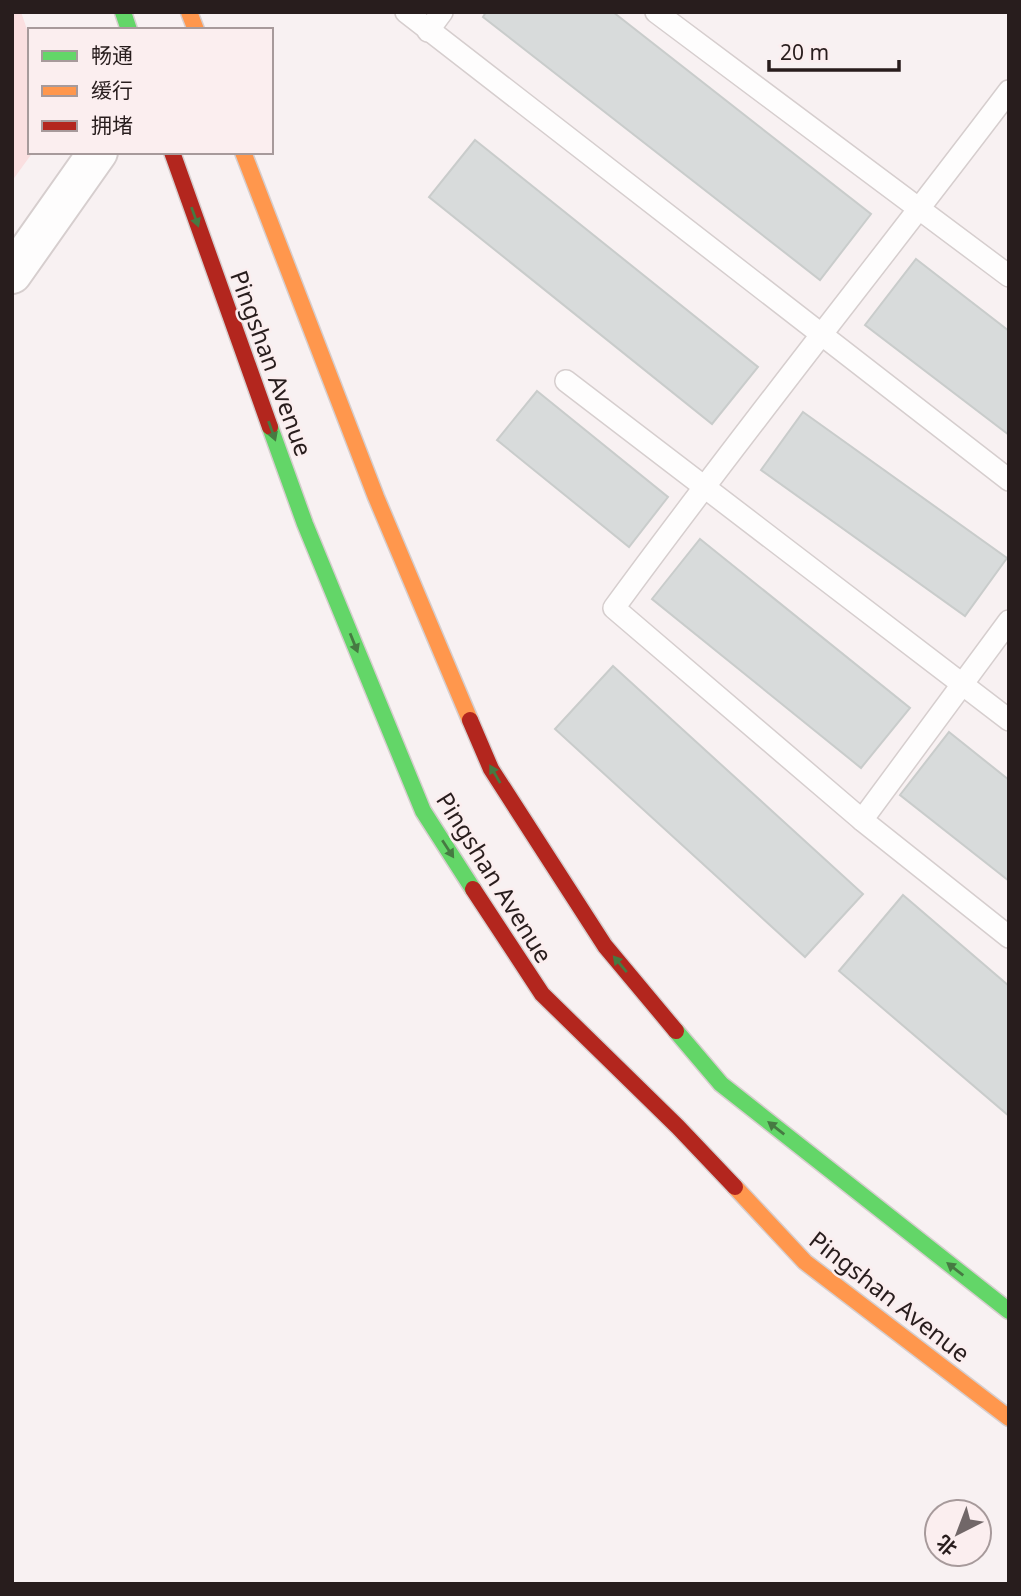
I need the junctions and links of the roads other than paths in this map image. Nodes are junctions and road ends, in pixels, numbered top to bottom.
1 (406, 12) edge
2 (442, 12) edge
3 (656, 12) edge
4 (428, 31) junction
5 (1009, 91) edge
6 (97, 154) edge
7 (173, 154) edge
8 (244, 154) edge
9 (920, 208) junction
10 (12, 274) edge
11 (1009, 276) edge
12 (822, 336) junction
13 (566, 381) dead end
14 (1009, 480) edge
15 (704, 486) junction
16 (1009, 621) edge
17 (961, 683) junction
18 (1009, 720) edge
19 (862, 820) junction
20 (1009, 937) edge
21 (1009, 1311) edge
22 (1009, 1418) edge

1 - 4 lane
2 - 4 lane
3 - 9 lane
4 - 12 lane
5 - 9 lane
6 - 10 street
7 -> 22 main road, Pingshan Avenue
21 -> 8 main road, Pingshan Avenue
9 - 11 lane
9 - 12 lane
12 - 14 lane
12 - 15 lane
13 - 15 lane
15 - 17 lane
15 - 19 lane
16 - 17 lane
17 - 18 lane
17 - 19 lane
19 - 20 lane

